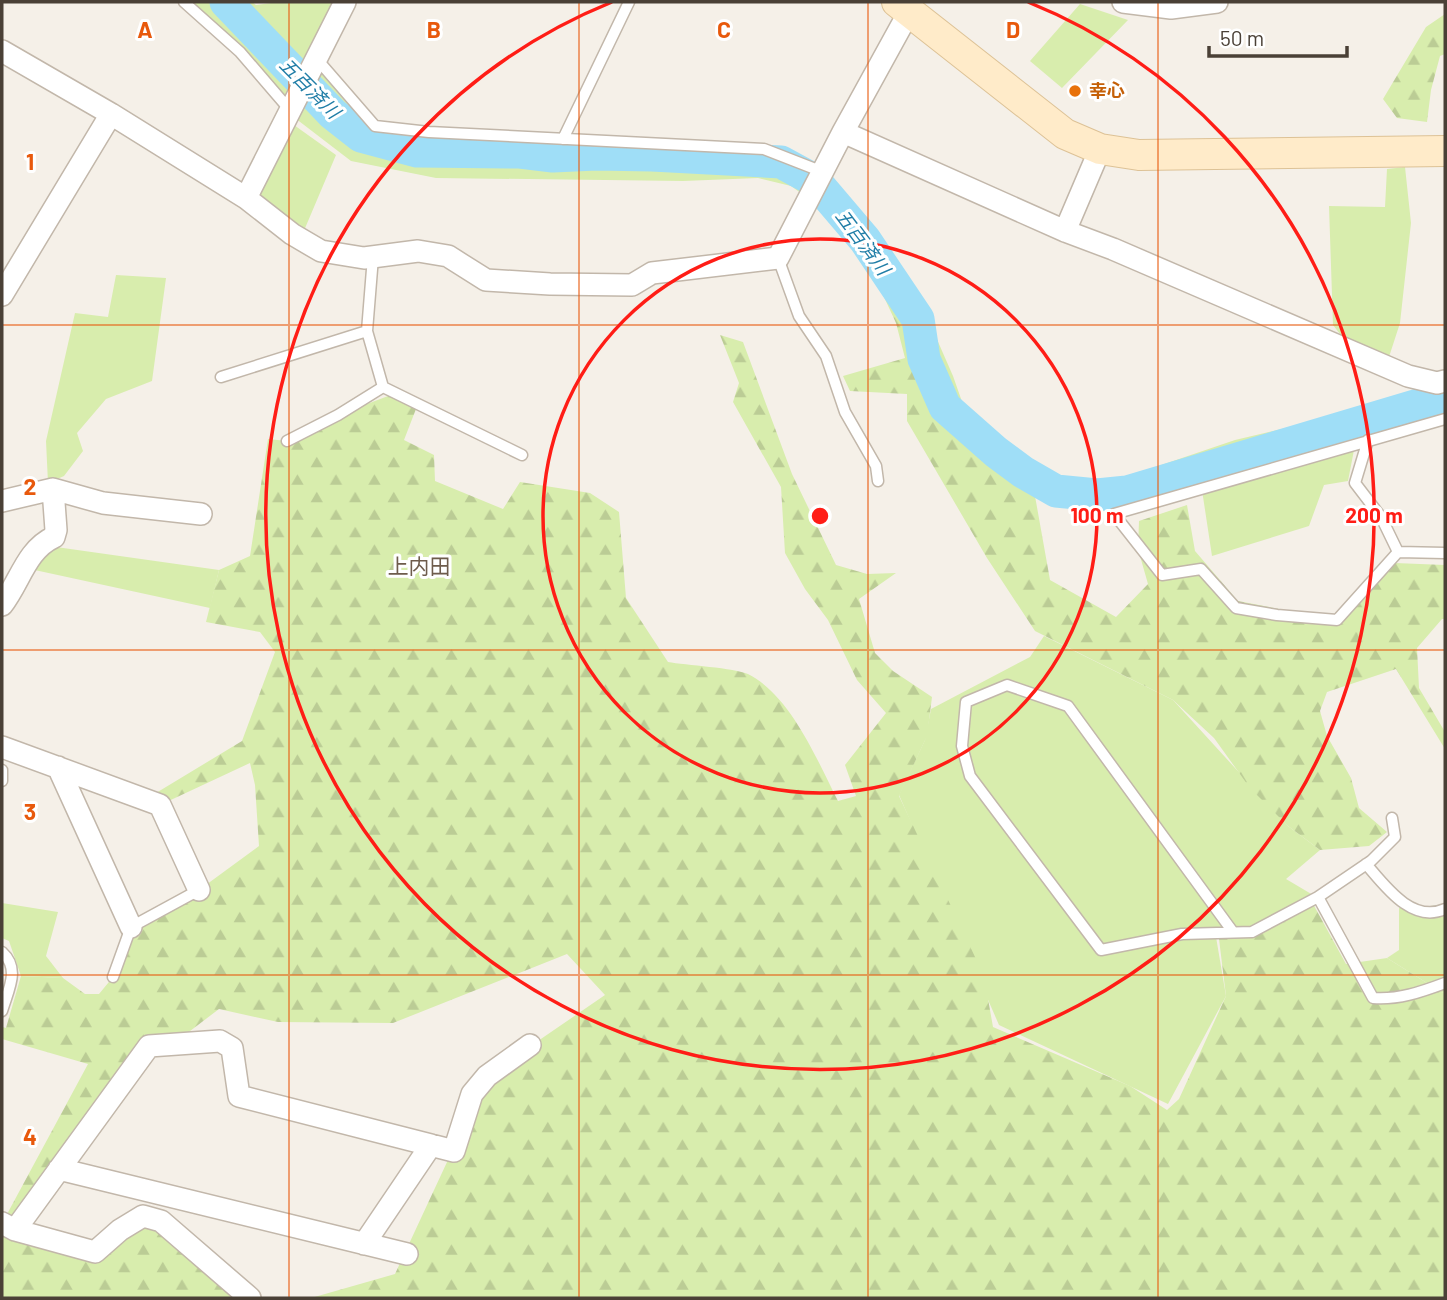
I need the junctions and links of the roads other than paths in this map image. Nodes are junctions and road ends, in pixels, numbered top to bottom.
1 (184, 2) edge
2 (345, 2) edge
3 (629, 2) edge
4 (1123, 2) edge
5 (1217, 2) edge
6 (903, 7) edge
7 (2, 51) edge
8 (319, 52) junction
9 (290, 107) junction
10 (111, 114) junction
11 (843, 132) junction
12 (563, 139) junction
13 (1100, 149) junction
14 (1445, 151) edge
15 (823, 172) junction
16 (246, 198) junction
17 (1065, 231) junction
18 (373, 257) junction
19 (778, 258) junction
20 (2, 295) edge
21 (367, 331) junction
22 (221, 377) dead end
23 (1445, 381) edge
24 (383, 387) junction
25 (1445, 419) edge
26 (1368, 440) junction
27 (287, 441) dead end
28 (522, 455) dead end
29 (877, 481) dead end
30 (53, 489) junction
31 (2, 501) edge
32 (201, 514) dead end
33 (1398, 552) junction
34 (1445, 553) edge
35 (2, 605) edge
36 (2, 747) edge
37 (58, 767) junction
38 (2, 770) edge
39 (2, 781) edge
40 (1392, 818) dead end
41 (1366, 864) junction
42 (199, 890) joint
43 (1318, 897) junction
44 (1445, 909) edge
45 (131, 927) junction
46 (1233, 932) junction
47 (2, 952) edge
48 (113, 977) dead end
49 (1445, 983) edge
50 (2, 1011) edge
51 (530, 1045) dead end
52 (431, 1145) junction
53 (59, 1169) junction
54 (159, 1194) junction
55 (143, 1216) junction
56 (8, 1226) edge
57 (364, 1244) junction
58 (407, 1254) dead end
59 (250, 1298) edge

1 - 9 lane
2 - 8 street
3 - 12 lane
4 - 5 street
6 - 11 street
6 - 13 street
7 - 10 street
8 - 9 street
8 - 12 lane
9 - 16 street
10 - 16 street
10 - 20 street
11 - 15 street
11 - 17 street
12 - 15 lane
13 - 14 street
13 - 17 street
15 - 19 street
16 - 18 street
17 - 23 street
18 - 19 street
18 - 21 lane
19 - 29 lane
21 - 22 lane
21 - 24 lane
24 - 27 lane
24 - 28 lane
25 - 26 lane
26 - 33 lane
26 - 33 lane
30 - 31 street
30 - 32 street
30 - 35 street
33 - 34 lane
36 - 37 street
37 - 42 street
37 - 45 street
38 - 39 lane
40 - 41 lane
41 - 43 lane
41 - 44 lane
42 - 45 lane
43 - 46 lane
43 - 49 lane
45 - 48 lane
46 - 46 lane
47 - 50 lane
51 - 52 street
52 - 53 street
52 - 57 street
53 - 54 street
53 - 56 street
54 - 55 street
54 - 57 street
55 - 56 street
55 - 59 street
57 - 58 street

